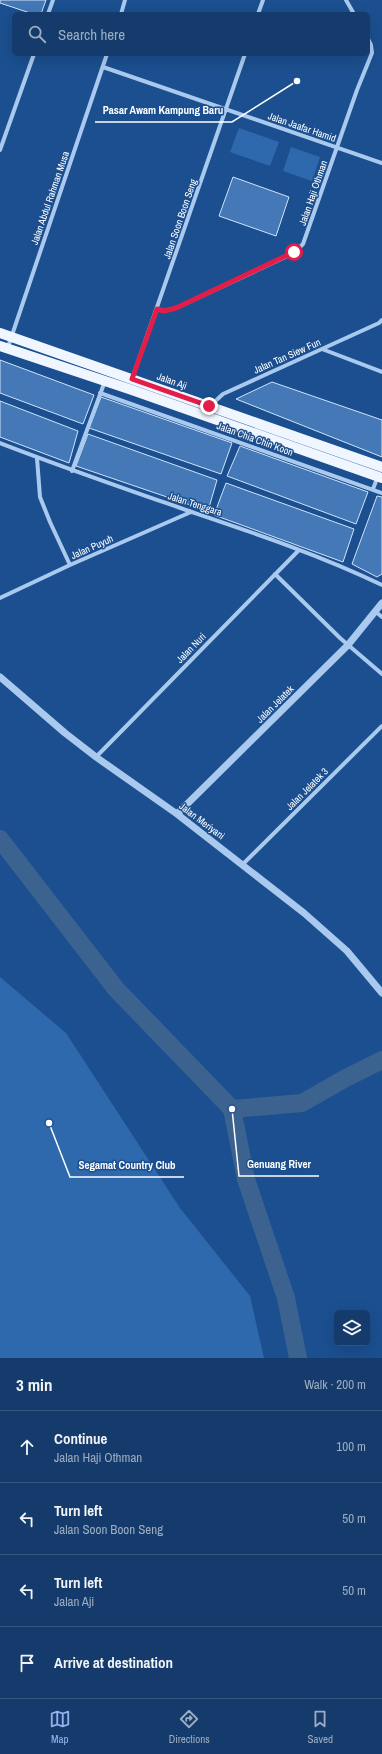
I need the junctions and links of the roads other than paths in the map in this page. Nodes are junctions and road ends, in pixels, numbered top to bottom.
1 (53, 0) edge
2 (125, 0) edge
3 (263, 0) edge
4 (346, 0) edge
5 (49, 12) edge
6 (122, 12) edge
7 (259, 12) edge
8 (353, 12) edge
9 (370, 44) edge
10 (33, 56) edge
11 (106, 56) edge
12 (244, 56) edge
13 (103, 67) junction
14 (226, 109) junction
15 (337, 147) junction
16 (0, 150) edge
17 (382, 162) edge
18 (157, 309) junction
19 (382, 320) edge
20 (0, 333) edge
21 (12, 336) junction
22 (4, 347) edge
23 (322, 349) junction
24 (382, 372) edge
25 (106, 376) junction
26 (131, 384) junction
27 (100, 393) junction
28 (208, 411) junction
29 (0, 443) edge
30 (37, 458) junction
31 (72, 470) junction
32 (381, 474) edge
33 (373, 489) junction
34 (382, 493) edge
35 (191, 512) junction
36 (299, 550) junction
37 (70, 565) junction
38 (275, 574) junction
39 (382, 585) edge
40 (0, 598) edge
41 (382, 603) edge
42 (376, 612) junction
43 (382, 617) edge
44 (348, 645) junction
45 (382, 674) edge
46 (0, 677) edge
47 (382, 726) edge
48 (96, 757) junction
49 (177, 814) junction
50 (242, 864) junction
51 (381, 990) edge

1 - 5 street
2 - 6 street
3 - 7 street
4 - 8 street
9 - 15 street, Jalan Haji Othman
10 - 16 street
11 - 13 street, Jalan Abdul Rahman Musa
12 - 14 street, Jalan Soon Boon Seng
13 - 14 street, Jalan Jaafar Hamid
13 - 21 street, Jalan Abdul Rahman Musa
14 - 15 street, Jalan Jaafar Hamid
14 - 18 street, Jalan Soon Boon Seng
15 - 17 street, Jalan Jaafar Hamid
15 - 18 street, Jalan Haji Othman
18 - 26 street, Jalan Soon Boon Seng
19 - 23 street, Jalan Tan Siew Fun
20 - 21 main road
21 - 22 street, Jalan Abdul Rahman Musa
21 - 25 main road
22 - 25 main road
23 - 24 street
23 - 28 street, Jalan Tan Siew Fun
25 - 26 main road
25 - 27 street
26 - 28 main road
27 - 31 street
27 - 33 street, Jalan Chia Chin Koon
28 - 32 main road
29 - 30 street, Jalan Tenggara
30 - 31 street, Jalan Tenggara
30 - 37 street
31 - 35 street, Jalan Tenggara
32 - 33 street
33 - 34 street, Jalan Chia Chin Koon
35 - 36 street, Jalan Tenggara
35 - 37 street, Jalan Puyuh
36 - 38 street, Jalan Nuri
36 - 39 street, Jalan Tenggara
37 - 40 street, Jalan Puyuh
38 - 44 street
38 - 48 street, Jalan Nuri
41 - 42 street, Jalan Jelatek
42 - 43 street
42 - 44 street, Jalan Jelatek
44 - 45 street
44 - 49 street, Jalan Jelatek
46 - 48 street, Jalan Meriyani
47 - 50 street, Jalan Jelatek 3
48 - 49 street, Jalan Meriyani
49 - 50 street, Jalan Meriyani
50 - 51 street, Jalan Meriyani

